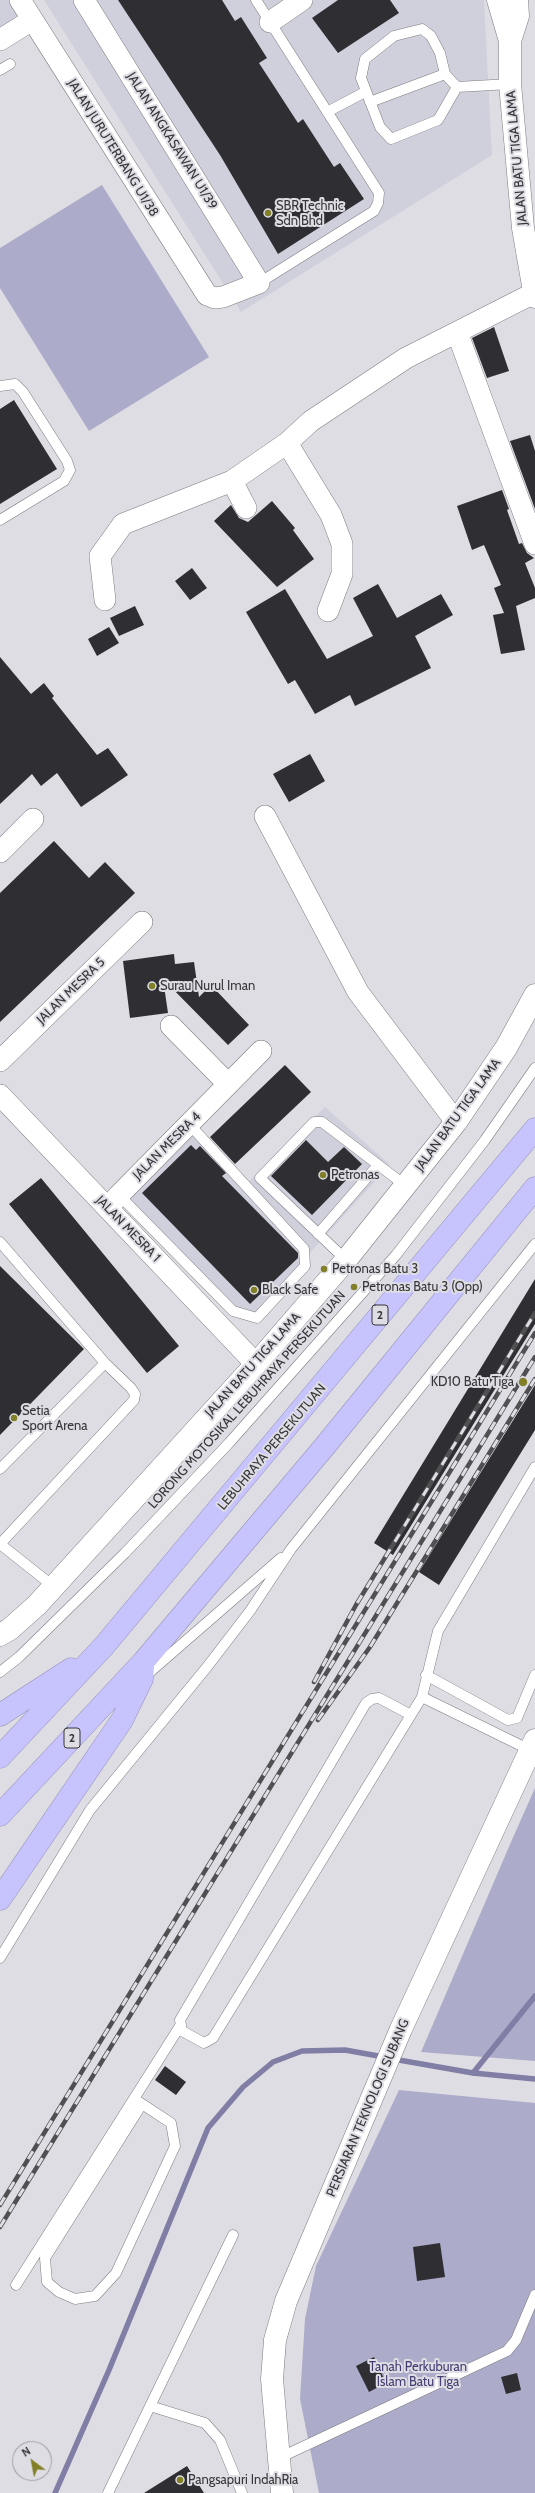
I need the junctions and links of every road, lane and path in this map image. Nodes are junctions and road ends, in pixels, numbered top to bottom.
1 (20, 0) edge
2 (84, 0) edge
3 (256, 0) edge
4 (302, 0) edge
5 (498, 0) edge
6 (517, 0) edge
7 (32, 20) junction
8 (270, 22) junction
9 (0, 40) edge
10 (510, 41) junction
11 (10, 64) dead end
12 (0, 70) edge
13 (445, 74) junction
14 (510, 84) junction
15 (457, 87) junction
16 (365, 92) junction
17 (370, 102) junction
18 (327, 112) junction
19 (259, 283) junction
20 (534, 295) edge
21 (457, 332) junction
22 (0, 386) edge
23 (287, 443) junction
24 (232, 481) junction
25 (246, 508) dead end
26 (0, 520) edge
27 (535, 544) edge
28 (105, 600) dead end
29 (328, 611) dead end
30 (265, 816) dead end
31 (33, 819) dead end
32 (0, 852) edge
33 (142, 922) dead end
34 (535, 995) edge
35 (171, 1026) dead end
36 (261, 1051) dead end
37 (0, 1061) edge
38 (535, 1068) edge
39 (228, 1084) junction
40 (0, 1095) edge
41 (456, 1122) junction
42 (189, 1124) junction
43 (535, 1129) edge
44 (378, 1165) junction
45 (406, 1186) junction
46 (535, 1188) edge
47 (114, 1202) junction
48 (318, 1234) junction
49 (0, 1242) edge
50 (535, 1244) edge
51 (346, 1260) junction
52 (105, 1363) junction
53 (256, 1364) junction
54 (535, 1467) edge
55 (0, 1470) edge
56 (0, 1544) edge
57 (291, 1549) junction
58 (53, 1586) junction
59 (0, 1635) edge
60 (104, 1646) junction
61 (143, 1670) junction
62 (0, 1672) edge
63 (426, 1675) junction
64 (535, 1675) edge
65 (422, 1697) junction
66 (0, 1715) edge
67 (411, 1715) junction
68 (533, 1745) edge
69 (0, 1757) edge
70 (0, 1815) edge
71 (0, 1899) edge
72 (0, 1958) edge
73 (180, 2026) junction
74 (138, 2101) junction
75 (233, 2235) dead end
76 (16, 2285) dead end
77 (535, 2295) edge
78 (150, 2406) junction
79 (278, 2458) junction
80 (108, 2493) edge
81 (242, 2493) edge
82 (282, 2493) edge

1 - 7 street, JALAN JURUTERBANG U1/38
2 - 19 street, JALAN ANGKASAWAN U1/39
3 - 8 lane
4 - 8 street
5 - 10 street, JALAN BATU TIGA LAMA
6 - 10 street, JALAN BATU TIGA LAMA
7 - 9 street
7 - 19 street, JALAN JURUTERBANG U1/38
8 - 18 lane
10 - 14 street, JALAN BATU TIGA LAMA
11 - 12 lane
13 - 15 lane
13 - 16 lane
13 - 17 lane
14 - 15 lane
14 - 20 street, JALAN BATU TIGA LAMA
15 - 17 lane
16 - 17 lane
16 - 18 lane
18 - 19 lane
20 - 21 street
21 - 23 street
21 - 27 street
22 - 26 lane
23 - 24 street
23 - 29 street
24 - 25 street
24 - 28 street
30 - 41 street
31 - 32 street
33 - 37 street, JALAN MESRA 5
34 - 41 street, JALAN BATU TIGA LAMA
35 - 39 street
36 - 39 street, JALAN MESRA 4
38 - 62 lane, LORONG MOTOSIKAL LEBUHRAYA PERSEKUTUAN
39 - 42 street, JALAN MESRA 4
40 - 47 street, JALAN MESRA 1
41 - 45 street, JALAN BATU TIGA LAMA
42 - 47 street, JALAN MESRA 4
42 - 47 lane
43 - 60 highway, LEBUHRAYA PERSEKUTUAN / 2
44 - 45 lane
44 - 48 lane
44 - 48 lane
45 - 51 street, JALAN BATU TIGA LAMA
46 - 61 highway, 2
47 - 53 street, JALAN MESRA 1
48 - 51 lane
49 - 52 lane
50 - 57 lane
51 - 53 street, JALAN BATU TIGA LAMA
52 - 55 lane
52 - 56 lane
53 - 58 street, JALAN BATU TIGA LAMA
54 - 63 lane
56 - 58 lane
57 - 61 lane
57 - 72 lane
58 - 59 street, JALAN BATU TIGA LAMA
60 - 66 highway
60 - 69 highway, LEBUHRAYA PERSEKUTUAN / 2
61 - 70 highway, 2
61 - 71 highway
63 - 64 lane
63 - 65 lane
65 - 67 lane
65 - 68 lane
67 - 73 lane
67 - 73 lane
68 - 79 street, PERSIARAN TEKNOLOGI SUBANG
73 - 74 lane
74 - 74 lane
74 - 76 lane
75 - 78 lane
77 - 79 lane
78 - 80 lane
78 - 81 lane
79 - 82 street, PERSIARAN TEKNOLOGI SUBANG

